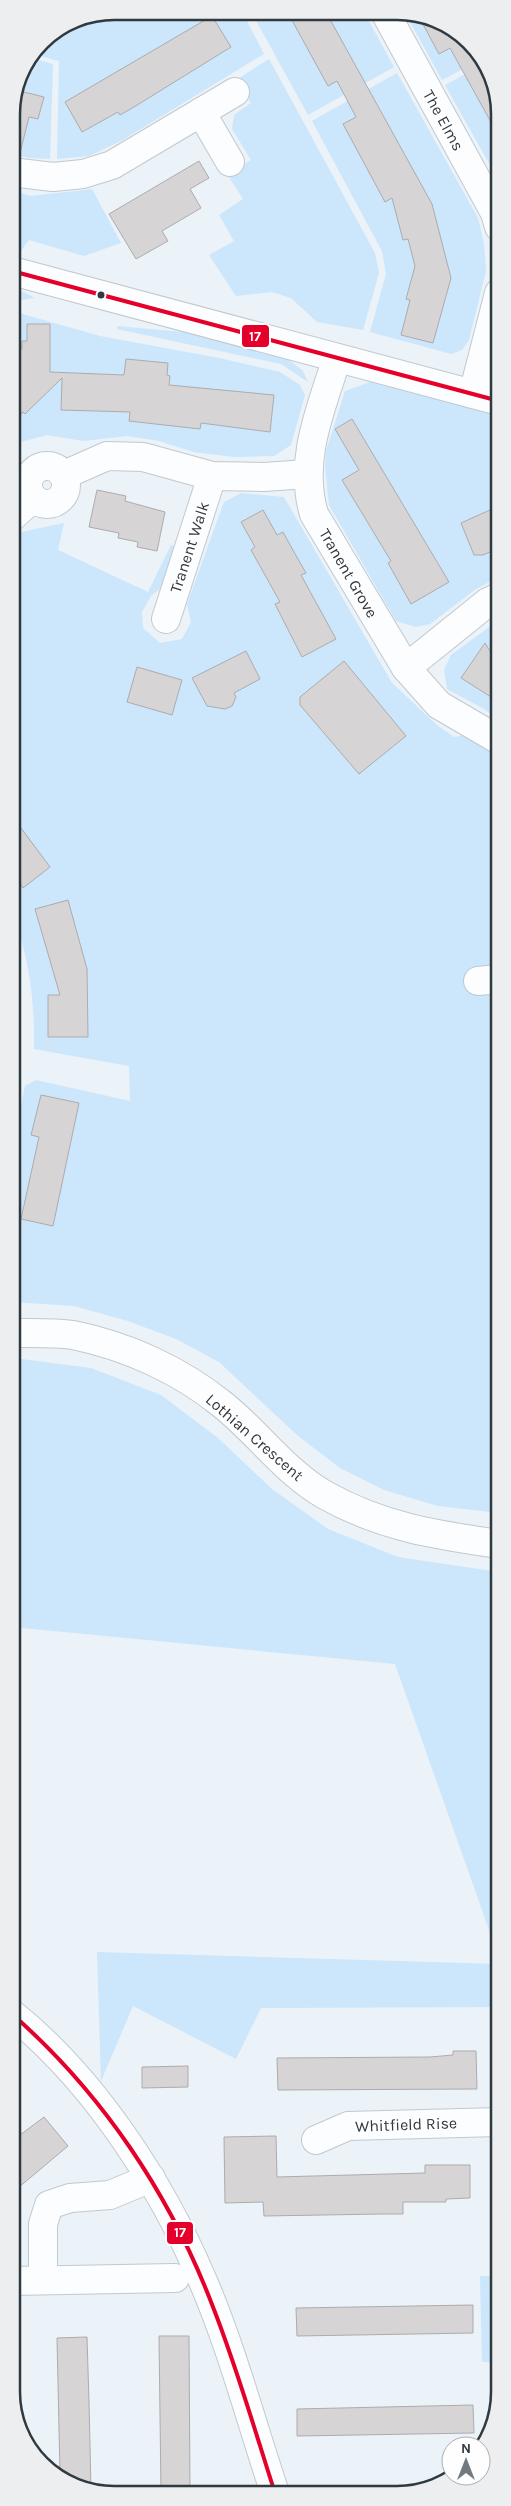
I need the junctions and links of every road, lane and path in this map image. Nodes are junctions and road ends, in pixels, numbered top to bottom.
1 (389, 20) edge
2 (234, 92) dead end
3 (201, 112) junction
4 (230, 162) dead end
5 (20, 173) edge
6 (491, 206) edge
7 (20, 273) edge
8 (491, 323) edge
9 (337, 358) junction
10 (472, 394) junction
11 (491, 398) edge
12 (307, 474) junction
13 (212, 476) junction
14 (20, 509) edge
15 (491, 601) edge
16 (166, 619) dead end
17 (406, 668) junction
18 (491, 735) edge
19 (20, 1333) edge
20 (491, 1543) edge
21 (20, 2021) edge
22 (491, 2122) edge
23 (316, 2140) dead end
24 (151, 2178) junction
25 (175, 2278) dead end
26 (43, 2280) junction
27 (20, 2281) edge
28 (273, 2486) edge

1 - 6 street, The Elms
2 - 3 street
3 - 4 street
3 - 5 street
7 - 9 street
8 - 10 street
9 - 10 street
9 - 12 street, Tranent Grove
10 - 11 street
12 - 13 street
12 - 17 street, Tranent Grove
13 - 14 street
13 - 16 street, Tranent Walk
15 - 17 street
17 - 18 street, Tranent Grove
19 - 20 street, Lothian Crescent
21 - 24 street
22 - 23 street, Whitfield Rise
24 - 26 street
24 - 28 street
25 - 26 street
26 - 27 street

